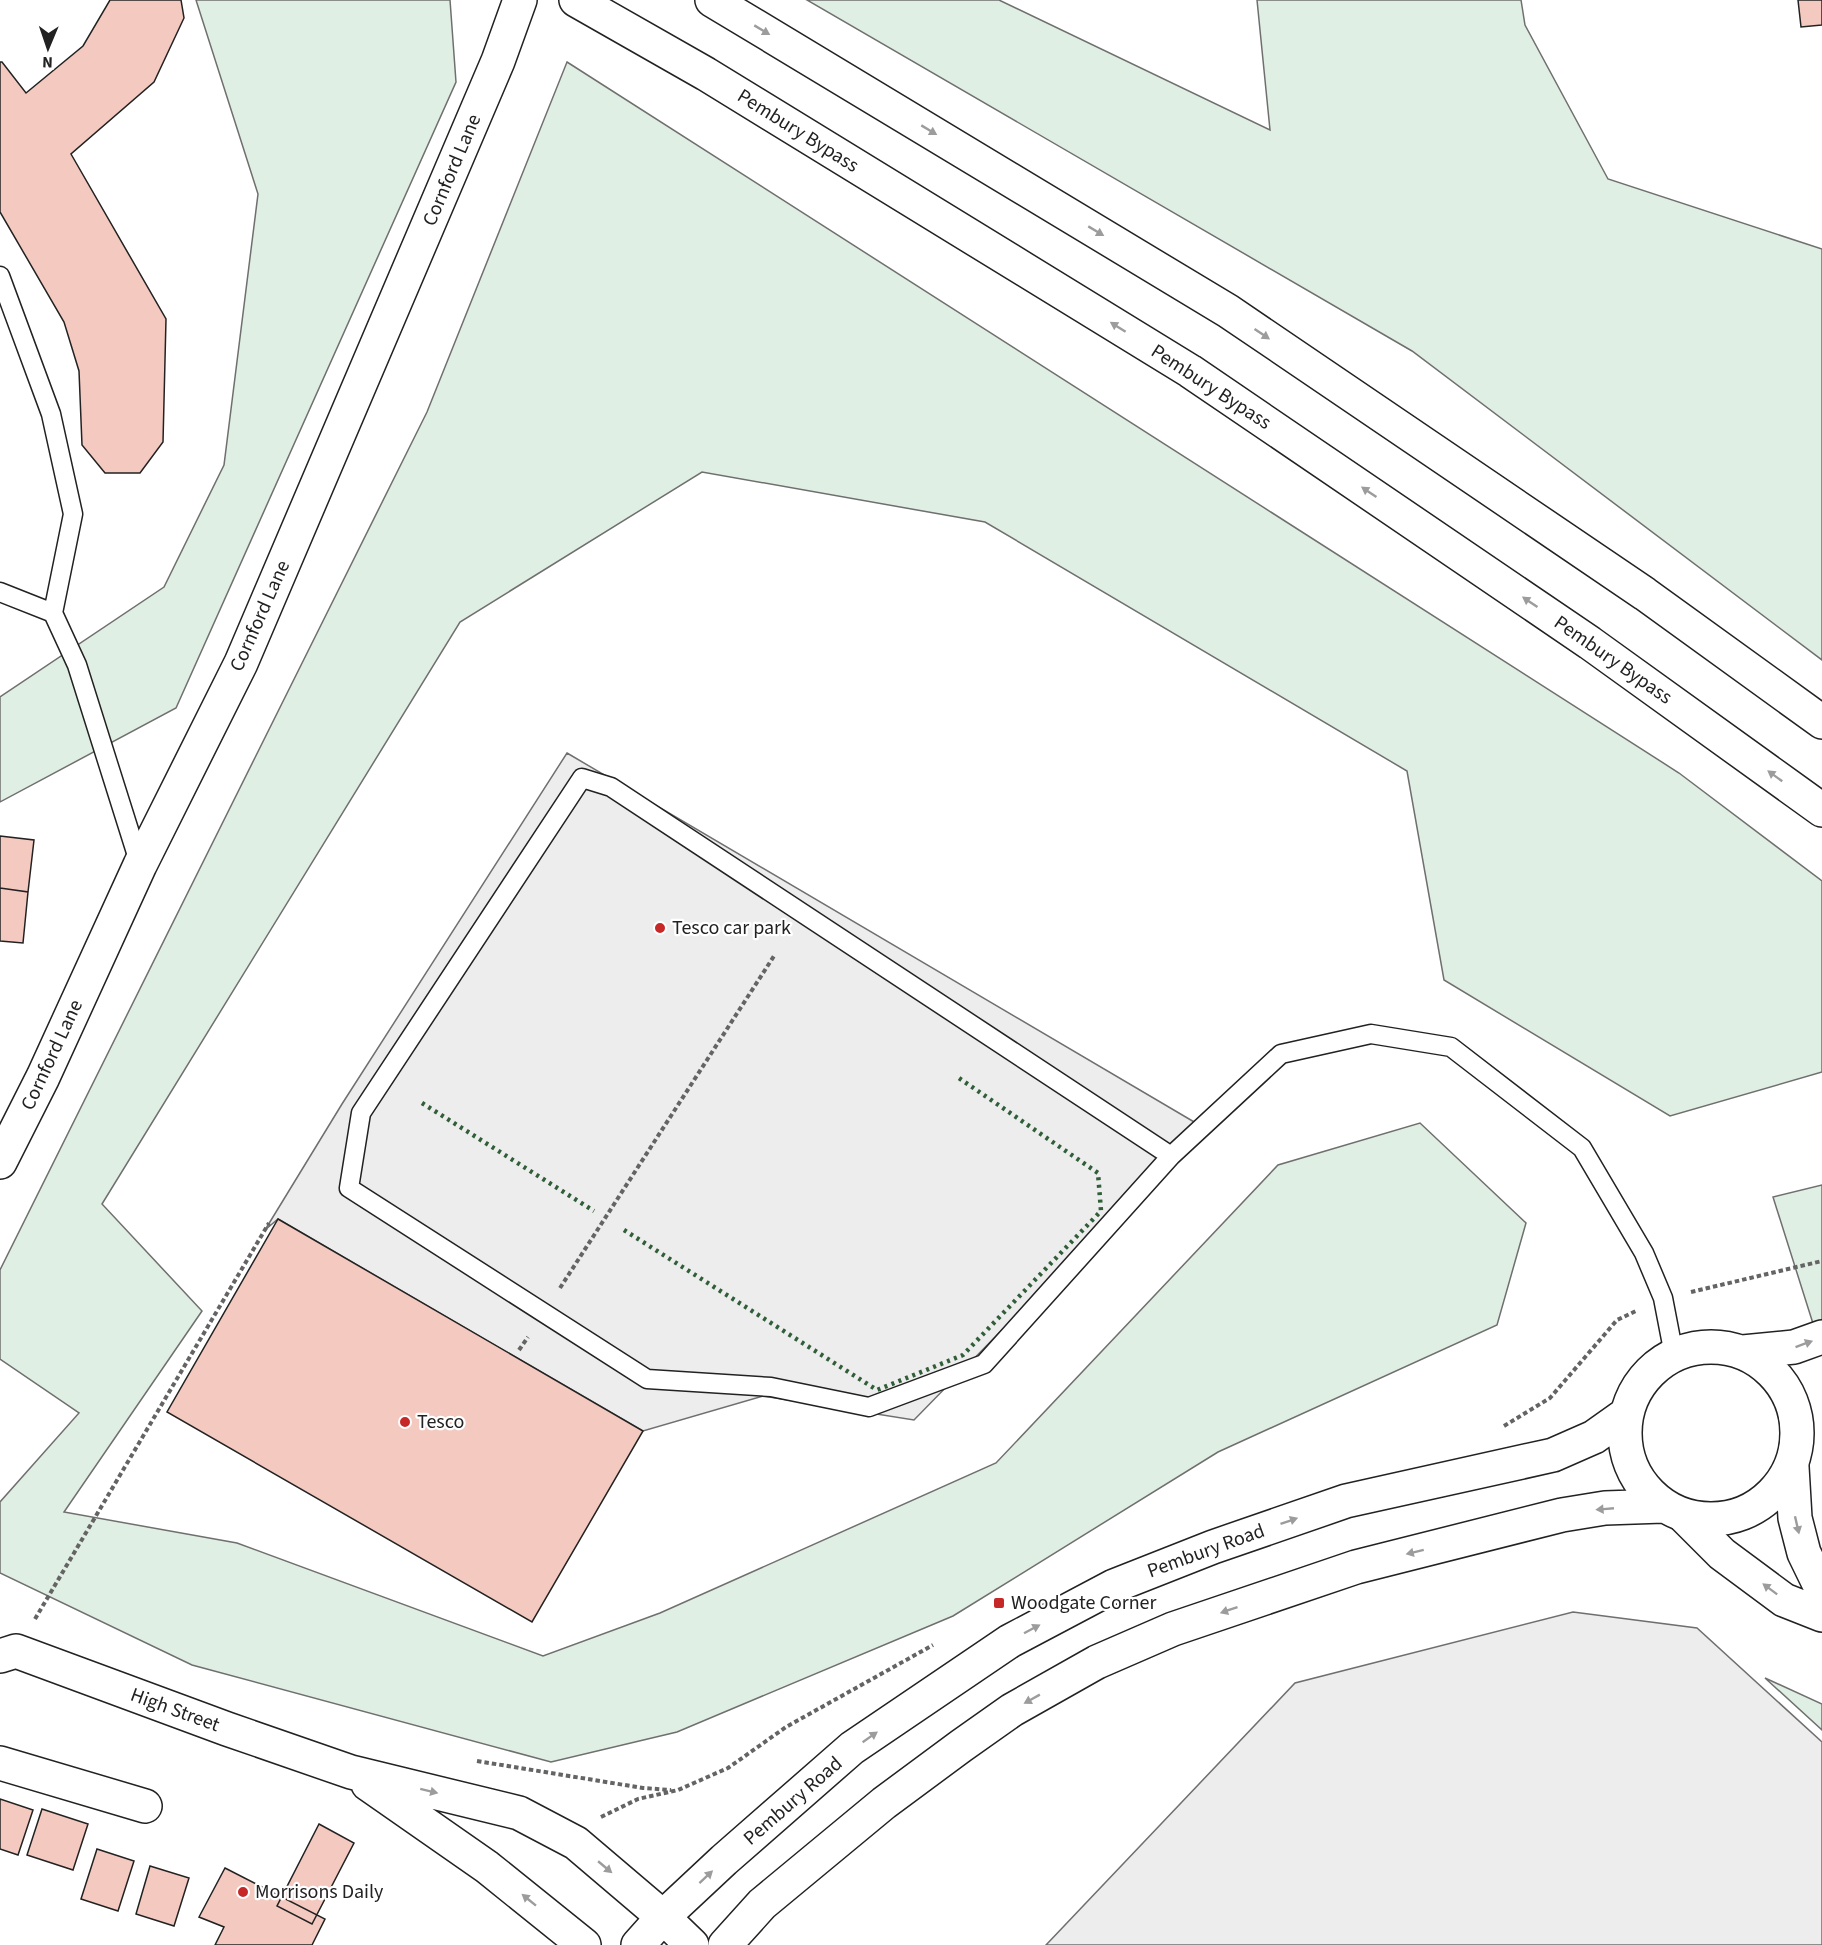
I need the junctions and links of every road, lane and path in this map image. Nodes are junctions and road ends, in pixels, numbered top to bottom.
1 (520, 0) edge
2 (576, 0) edge
3 (712, 0) edge
4 (0, 276) edge
5 (0, 592) edge
6 (53, 614) junction
7 (1822, 722) edge
8 (1822, 810) edge
9 (140, 866) junction
10 (774, 956) dead end
11 (1171, 1156) junction
12 (0, 1162) edge
13 (269, 1223) dead end
14 (544, 1313) junction
15 (1822, 1337) edge
16 (519, 1350) dead end
17 (1743, 1352) junction
18 (1674, 1355) junction
19 (1625, 1415) junction
20 (1804, 1440) edge
21 (1674, 1511) junction
22 (1822, 1590) edge
23 (1822, 1615) edge
24 (5, 1656) edge
25 (0, 1763) edge
26 (351, 1772) junction
27 (145, 1806) dead end
28 (663, 1917) junction
29 (584, 1945) edge
30 (638, 1945) edge
31 (692, 1945) edge
32 (725, 1945) edge

1 - 9 main road, Cornford Lane
8 -> 2 main road, Pembury Bypass
3 -> 7 main road
4 - 6 lane
5 - 6 lane
6 - 9 lane
9 - 12 main road, Cornford Lane
10 - 14 path
11 - 14 lane
11 - 14 lane
11 - 18 lane
13 - 24 path
14 - 16 path
17 -> 15 main road
17 - 18 main road
17 - 20 main road
18 - 19 main road
19 - 21 main road
28 -> 19 main road, Pembury Road
20 - 21 main road
20 -> 22 main road
23 -> 21 main road
21 -> 32 main road
24 - 26 main road, High Street
25 - 27 main road
26 -> 28 main road, High Street
29 -> 26 main road, High Street
28 - 30 main road, Pembury Road
28 - 31 main road, High Street

